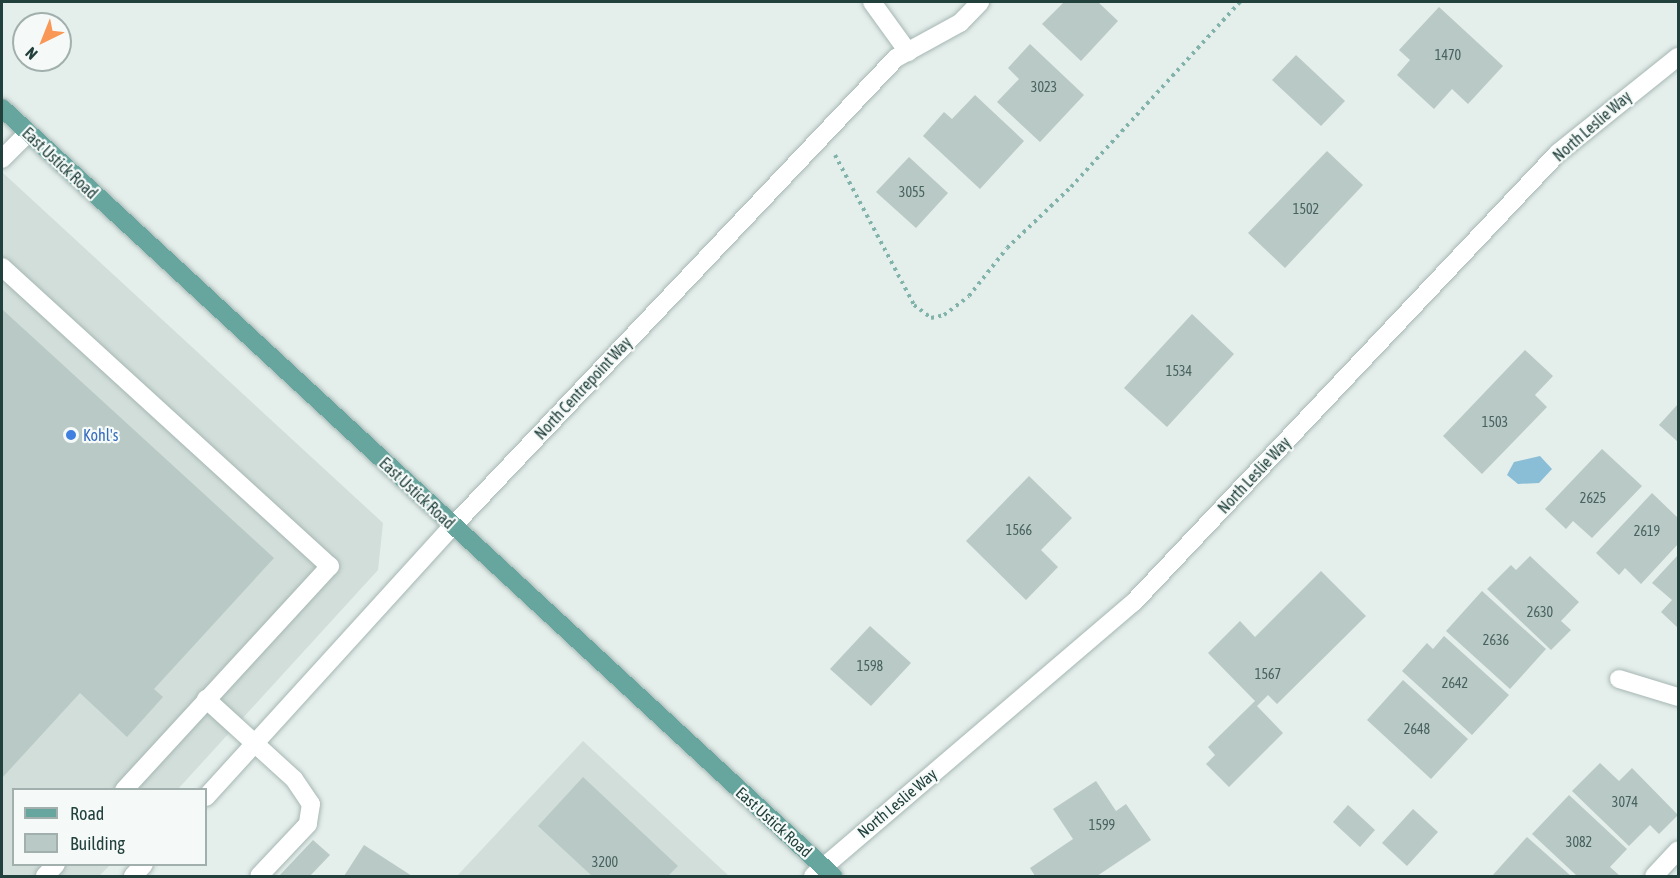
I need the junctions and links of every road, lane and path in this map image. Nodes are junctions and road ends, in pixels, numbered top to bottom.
1 (872, 2) edge
2 (980, 2) edge
3 (1240, 2) edge
4 (908, 52) junction
5 (1678, 57) edge
6 (2, 108) edge
7 (28, 133) junction
8 (823, 135) junction
9 (2, 159) edge
10 (2, 267) edge
11 (453, 526) junction
12 (1619, 679) dead end
13 (1678, 698) edge
14 (206, 699) junction
15 (254, 744) junction
16 (125, 788) edge
17 (207, 796) edge
18 (1678, 850) edge
19 (823, 873) edge
20 (260, 876) edge
21 (1654, 876) edge

1 - 4 street
2 - 4 street, North Centrepoint Way
3 - 8 path
4 - 8 street, North Centrepoint Way
5 - 19 street, North Leslie Way
6 - 7 main road, East Ustick Road
7 - 9 street
7 - 11 main road, East Ustick Road
8 - 11 street, North Centrepoint Way
10 - 14 street
11 - 15 street, North Centrepoint Way
11 - 19 main road, East Ustick Road
12 - 13 street
14 - 15 street
14 - 16 street
15 - 17 street, North Centrepoint Way
15 - 20 street
18 - 21 street

